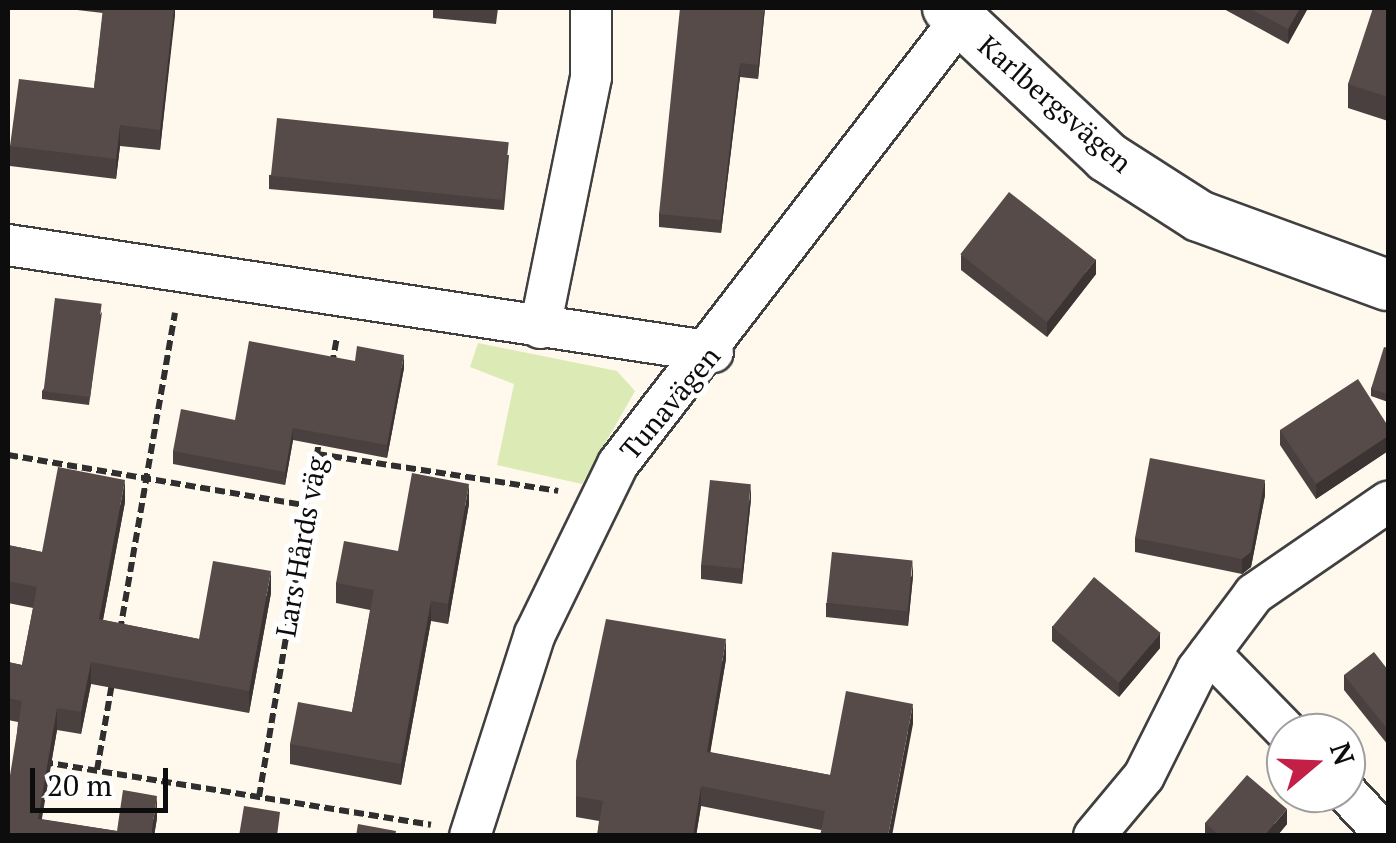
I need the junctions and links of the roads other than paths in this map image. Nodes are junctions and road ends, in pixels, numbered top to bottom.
1 (591, 8) edge
2 (954, 14) edge
3 (8, 246) edge
4 (1388, 285) edge
5 (540, 328) junction
6 (713, 352) junction
7 (1388, 502) edge
8 (1210, 654) junction
9 (1268, 713) edge
10 (1366, 813) edge
11 (471, 834) edge
12 (1094, 836) edge
13 (1387, 836) edge

1 - 5 street
2 - 4 street, Karlbergsvägen
2 - 6 street, Tunavägen
3 - 5 street
5 - 6 street
6 - 11 street, Tunavägen
7 - 8 street
8 - 9 street
8 - 12 street
10 - 13 street

